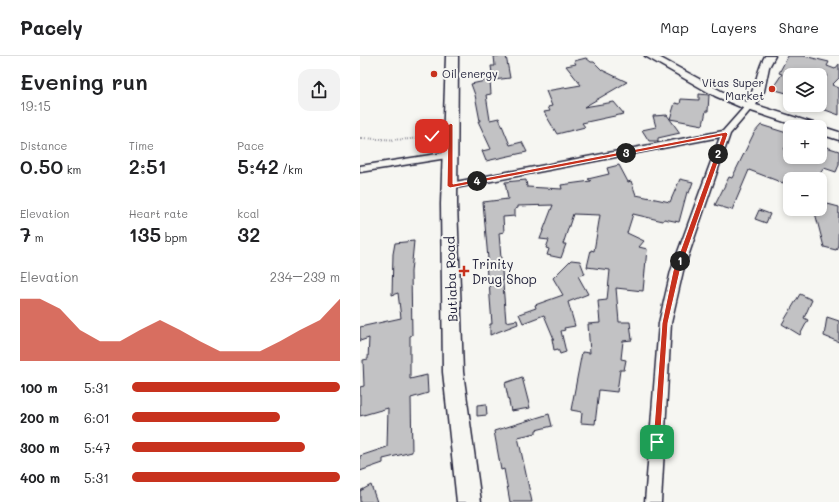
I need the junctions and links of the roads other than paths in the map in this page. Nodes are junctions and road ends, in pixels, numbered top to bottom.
1 (452, 56) edge
2 (650, 56) edge
3 (770, 56) edge
4 (749, 107) junction
5 (790, 120) edge
6 (827, 132) edge
7 (726, 134) junction
8 (839, 136) edge
9 (450, 155) junction
10 (360, 169) edge
11 (450, 186) junction
12 (469, 502) edge
13 (653, 502) edge

1 - 9 main road, Butiaba Road
2 - 4 street
3 - 4 street
4 - 5 street
4 - 7 street
6 - 8 street
7 - 11 street
7 - 13 street
9 - 10 street
9 - 11 main road, Butiaba Road
11 - 12 main road, Butiaba Road

